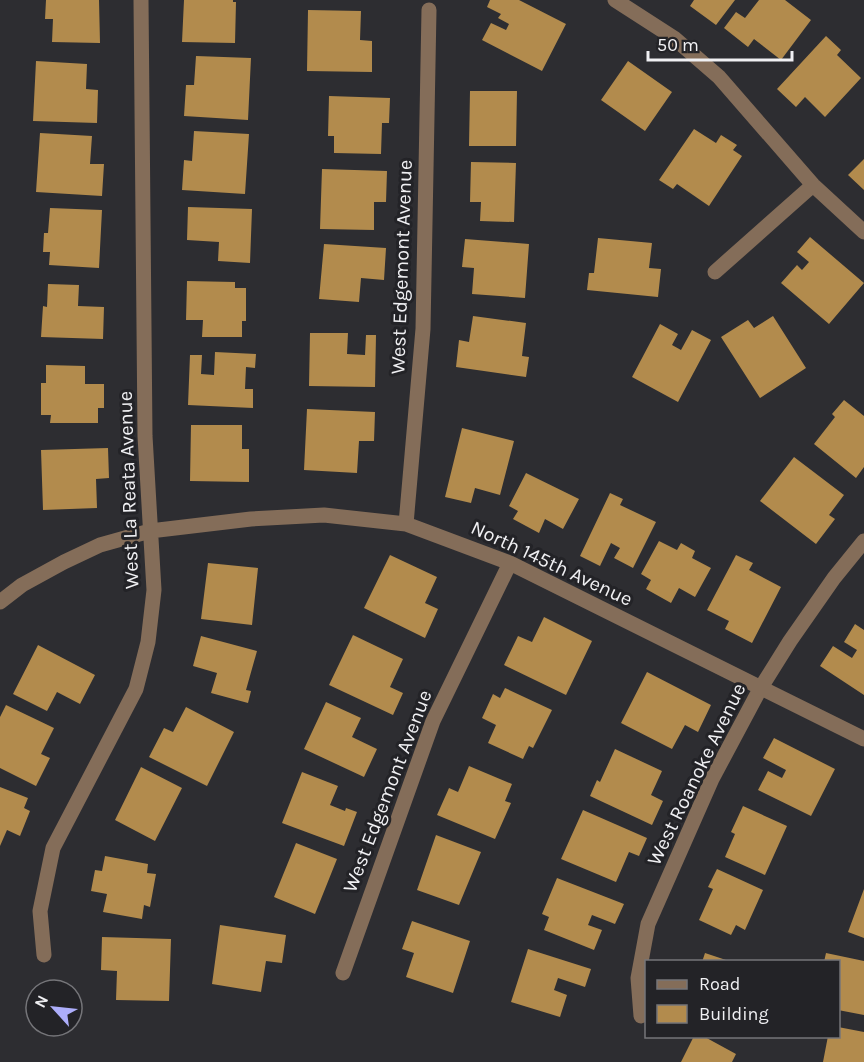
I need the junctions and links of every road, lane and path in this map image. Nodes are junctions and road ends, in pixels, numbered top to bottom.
1 (141, 0) edge
2 (615, 0) edge
3 (429, 10) dead end
4 (813, 185) junction
5 (864, 232) edge
6 (716, 272) dead end
7 (406, 524) junction
8 (150, 531) junction
9 (864, 541) edge
10 (510, 563) junction
11 (0, 602) edge
12 (760, 689) junction
13 (864, 739) edge
14 (44, 955) dead end
15 (343, 973) dead end
16 (641, 1016) dead end

1 - 8 street, West La Reata Avenue
2 - 4 street
3 - 7 street, West Edgemont Avenue
4 - 5 street
4 - 6 street
7 - 8 street, North 145th Avenue
7 - 10 street, North 145th Avenue
8 - 11 street, North 145th Avenue
8 - 14 street, West La Reata Avenue
9 - 12 street, West Roanoke Avenue
10 - 12 street, North 145th Avenue
10 - 15 street, West Edgemont Avenue
12 - 13 street, North 145th Avenue
12 - 16 street, West Roanoke Avenue

